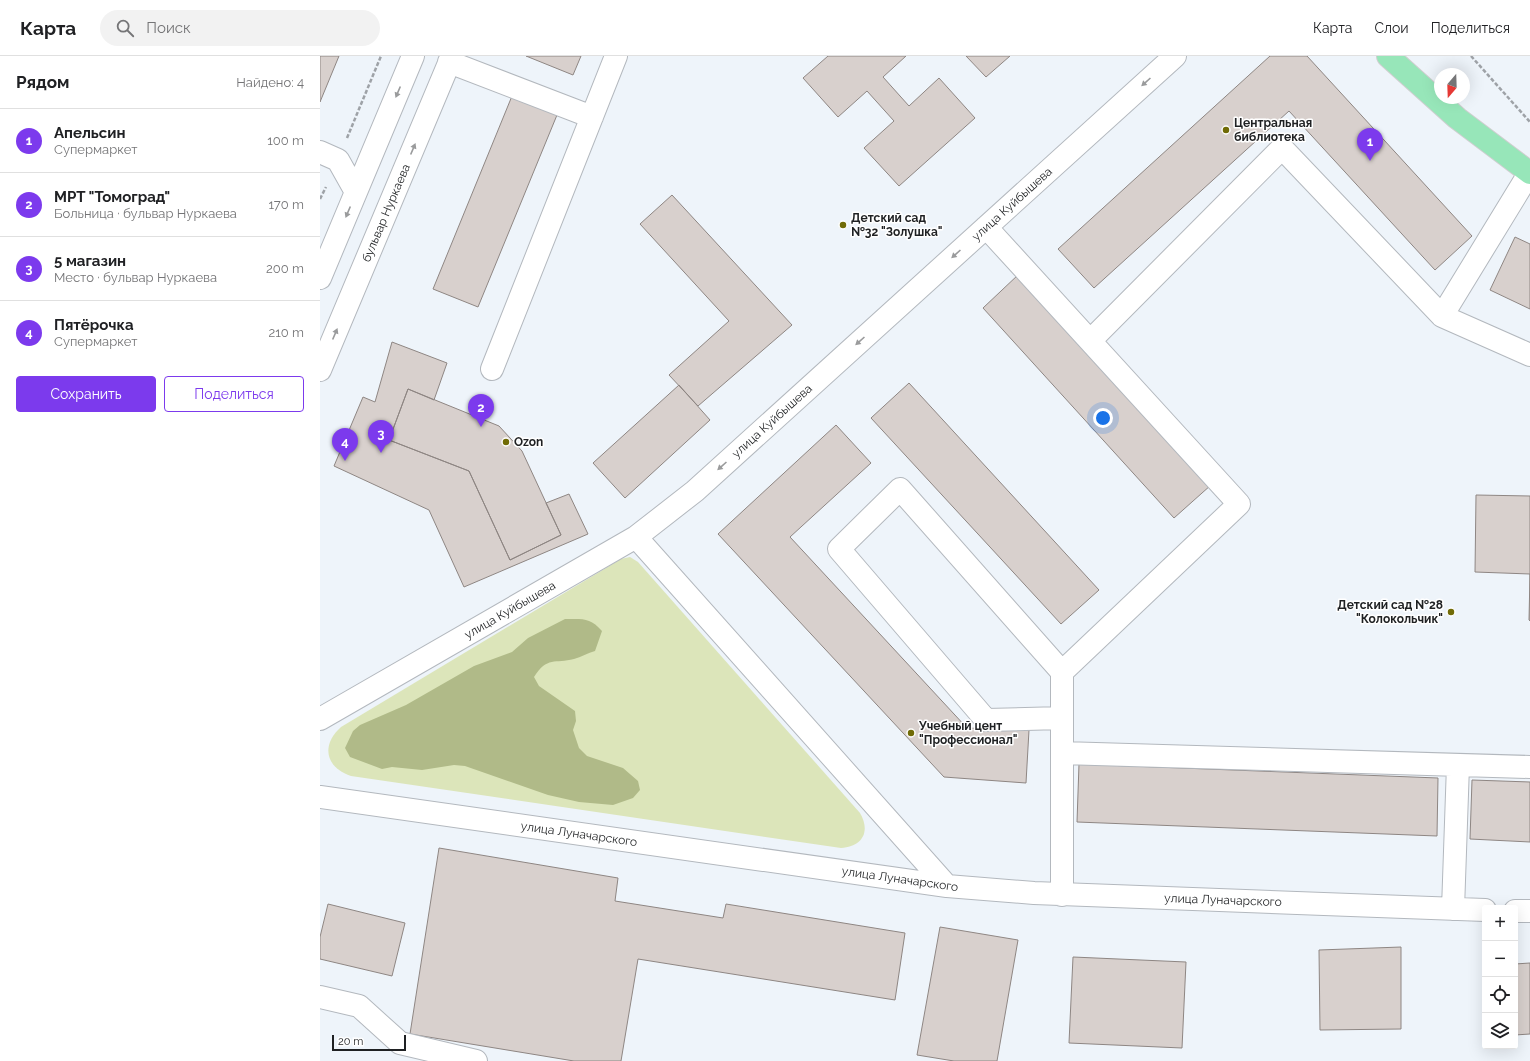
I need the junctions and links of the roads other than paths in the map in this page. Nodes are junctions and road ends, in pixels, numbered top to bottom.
1 (413, 56) edge
2 (616, 56) edge
3 (1175, 56) edge
4 (1388, 56) edge
5 (451, 59) edge
6 (592, 117) junction
7 (329, 156) edge
8 (1530, 172) edge
9 (356, 192) junction
10 (986, 227) junction
11 (320, 278) edge
12 (1442, 316) junction
13 (1090, 341) junction
14 (1530, 355) edge
15 (492, 368) dead end
16 (320, 370) edge
17 (636, 537) junction
18 (1062, 672) junction
19 (1062, 718) junction
20 (320, 719) edge
21 (1062, 753) junction
22 (1458, 765) junction
23 (1530, 767) edge
24 (320, 797) edge
25 (947, 886) junction
26 (1062, 895) junction
27 (1453, 908) junction
28 (1482, 910) edge
29 (1518, 911) edge
30 (1530, 911) edge
31 (320, 997) edge
32 (476, 1061) edge

1 -> 9 street
2 - 6 street
3 -> 10 street, улица Куйбышева
4 - 8 main road
5 - 6 street
16 -> 5 street, бульвар Нуркаева
6 - 15 street
7 - 9 street
8 - 12 street
9 -> 11 street
10 - 13 street
10 -> 17 street, улица Куйбышева
12 - 13 street
12 - 14 street
13 - 18 street
17 - 20 street, улица Куйбышева
17 - 25 street
18 - 19 street
18 - 19 street
19 - 21 street
21 - 22 street
21 - 26 street
22 - 23 street
22 - 27 street
24 - 25 street, улица Луначарского
25 - 26 street, улица Луначарского
26 - 27 street, улица Луначарского
27 - 28 street, улица Луначарского
29 - 30 street
31 - 32 street

